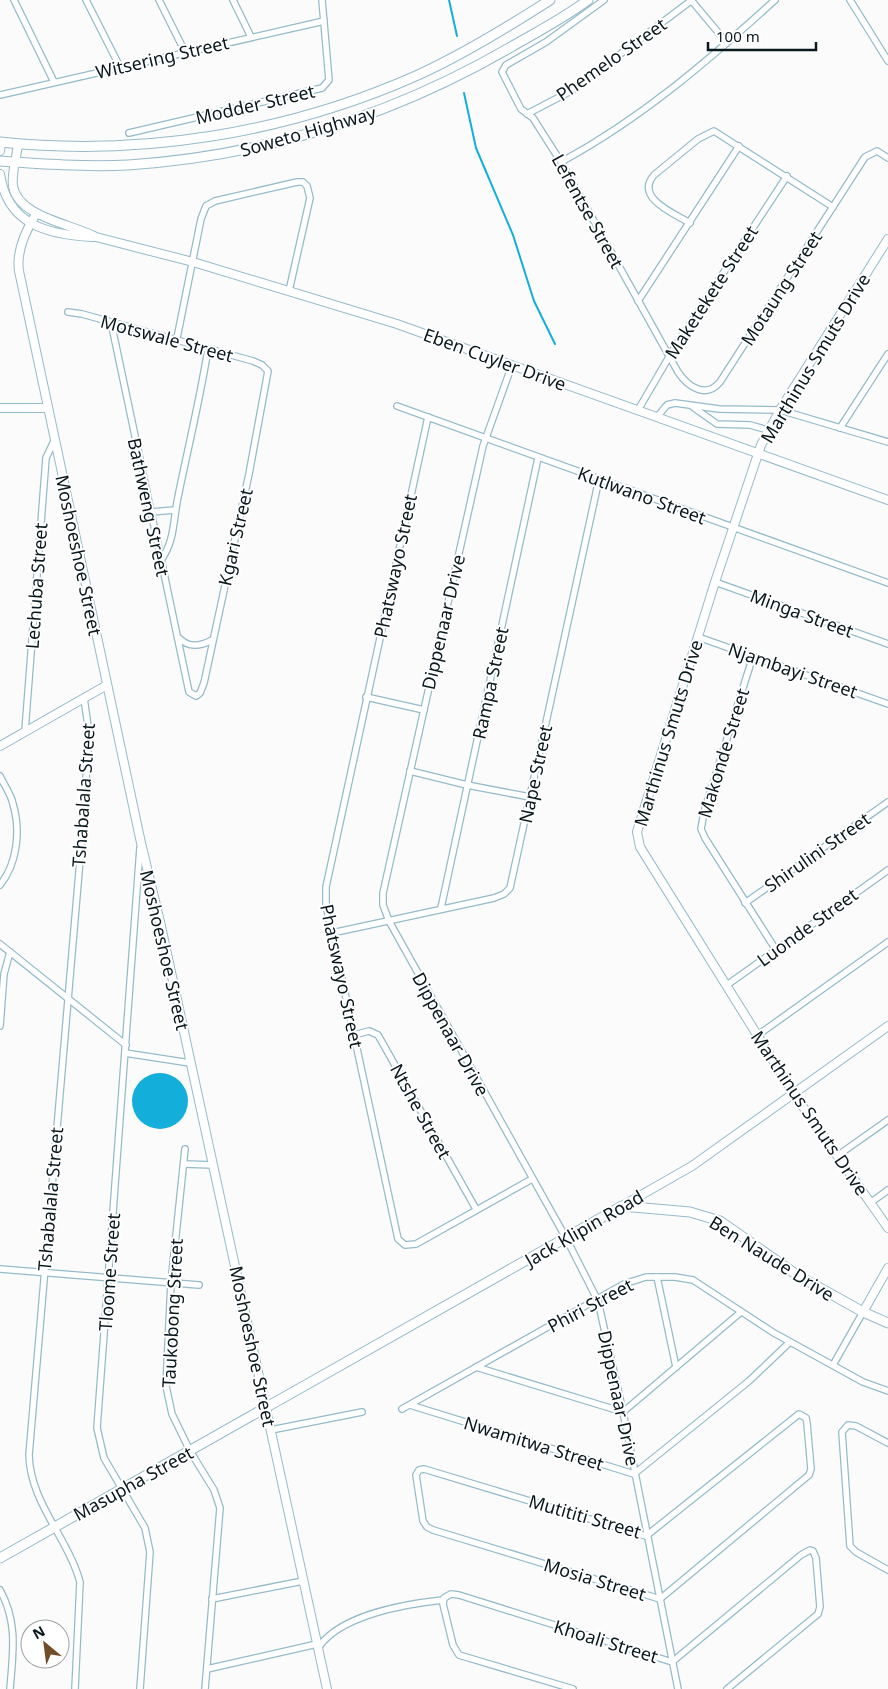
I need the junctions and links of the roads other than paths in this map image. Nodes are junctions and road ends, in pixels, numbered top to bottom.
1 (14, 0) edge
2 (86, 0) edge
3 (159, 0) edge
4 (233, 0) edge
5 (322, 0) edge
6 (550, 0) edge
7 (588, 0) edge
8 (604, 0) edge
9 (692, 0) edge
10 (775, 0) edge
11 (850, 0) edge
12 (324, 21) junction
13 (251, 37) junction
14 (727, 44) junction
15 (185, 52) junction
16 (888, 61) edge
17 (120, 67) junction
18 (54, 82) junction
19 (0, 95) edge
20 (527, 114) junction
21 (129, 133) dead end
22 (18, 144) junction
23 (0, 145) edge
24 (740, 146) junction
25 (888, 158) edge
26 (0, 161) edge
27 (16, 162) junction
28 (561, 162) junction
29 (0, 174) edge
30 (786, 176) junction
31 (833, 206) junction
32 (36, 214) junction
33 (690, 223) junction
34 (30, 224) junction
35 (96, 237) junction
36 (888, 239) edge
37 (193, 262) junction
38 (289, 291) junction
39 (638, 301) junction
40 (68, 312) dead end
41 (111, 322) junction
42 (177, 338) junction
43 (208, 349) junction
44 (888, 354) edge
45 (669, 356) junction
46 (512, 365) junction
47 (266, 367) joint
48 (397, 406) dead end
49 (693, 407) junction
50 (0, 408) edge
51 (47, 408) junction
52 (638, 410) junction
53 (780, 410) junction
54 (428, 417) junction
55 (657, 417) junction
56 (840, 428) junction
57 (768, 430) junction
58 (486, 438) junction
59 (54, 441) junction
60 (888, 442) edge
61 (758, 453) junction
62 (538, 458) junction
63 (599, 479) junction
64 (888, 500) edge
65 (175, 510) junction
66 (151, 512) junction
67 (733, 527) junction
68 (161, 560) junction
69 (715, 582) junction
70 (888, 583) edge
71 (177, 636) junction
72 (698, 637) junction
73 (212, 640) junction
74 (888, 644) edge
75 (752, 656) junction
76 (107, 685) junction
77 (189, 692) joint
78 (366, 697) junction
79 (84, 698) junction
80 (888, 704) edge
81 (424, 710) junction
82 (26, 732) junction
83 (0, 746) edge
84 (410, 771) junction
85 (0, 776) edge
86 (468, 785) junction
87 (530, 797) junction
88 (888, 802) edge
89 (141, 843) junction
90 (888, 870) edge
91 (0, 886) edge
92 (745, 902) junction
93 (441, 908) junction
94 (389, 921) junction
95 (332, 932) junction
96 (888, 942) edge
97 (0, 944) edge
98 (776, 950) junction
99 (10, 952) junction
100 (727, 985) junction
101 (68, 999) junction
102 (0, 1026) edge
103 (888, 1026) edge
104 (354, 1034) junction
105 (758, 1035) junction
106 (126, 1045) junction
107 (125, 1053) junction
108 (190, 1063) junction
109 (794, 1094) junction
110 (888, 1120) edge
111 (185, 1150) dead end
112 (838, 1156) junction
113 (184, 1164) junction
114 (213, 1165) junction
115 (532, 1179) junction
116 (888, 1190) edge
117 (870, 1203) junction
118 (622, 1206) junction
119 (476, 1209) junction
120 (888, 1228) edge
121 (566, 1238) junction
122 (888, 1268) edge
123 (0, 1269) edge
124 (44, 1272) junction
125 (657, 1277) junction
126 (108, 1278) junction
127 (171, 1283) junction
128 (199, 1285) dead end
129 (598, 1301) junction
130 (741, 1312) junction
131 (863, 1312) junction
132 (888, 1323) edge
133 (790, 1342) junction
134 (833, 1365) junction
135 (476, 1367) junction
136 (676, 1367) junction
137 (888, 1391) edge
138 (410, 1405) junction
139 (266, 1408) junction
140 (402, 1409) dead end
141 (362, 1412) dead end
142 (623, 1412) junction
143 (807, 1423) joint
144 (271, 1430) junction
145 (888, 1443) edge
146 (190, 1451) junction
147 (634, 1474) junction
148 (416, 1481) joint
149 (121, 1490) junction
150 (55, 1528) junction
151 (646, 1536) junction
152 (0, 1558) edge
153 (888, 1570) edge
154 (303, 1581) junction
155 (0, 1590) edge
156 (212, 1599) junction
157 (660, 1599) junction
158 (443, 1600) junction
159 (317, 1646) junction
160 (672, 1662) junction
161 (207, 1669) junction
162 (10, 1689) edge
163 (75, 1689) edge
164 (140, 1689) edge
165 (205, 1689) edge
166 (326, 1689) edge
167 (573, 1689) edge
168 (678, 1689) edge
169 (727, 1689) edge

1 - 18 street
2 - 17 street
3 - 15 street
4 - 13 street
5 - 12 street, Modder Street
6 - 22 main road, Soweto Highway
7 - 27 main road, Soweto Highway
8 - 20 street, Lefentse Street
9 - 14 street
9 - 20 street, Phemelo Street
10 - 14 street
11 - 16 street
12 - 13 street, Witsering Street
12 - 21 street, Modder Street
13 - 15 street, Witsering Street
14 - 28 street
15 - 17 street, Witsering Street
17 - 18 street, Witsering Street
18 - 19 street, Witsering Street
20 - 28 street, Lefentse Street
22 - 23 main road, Soweto Highway
22 - 27 street, Eben Cuyler Drive
24 - 30 street
24 - 33 street
24 - 33 street
25 - 31 street, Motaung Street
26 - 27 main road, Soweto Highway
27 - 32 street, Eben Cuyler Drive
28 - 39 street, Lefentse Street
29 - 34 street, Eben Cuyler Drive
30 - 31 street
30 - 45 street, Maketekete Street
31 - 45 street, Motaung Street
32 - 34 street, Moshoeshoe Street
32 - 35 street, Eben Cuyler Drive
33 - 39 street
34 - 35 street, Eben Cuyler Drive
34 - 51 street, Moshoeshoe Street
35 - 37 street, Eben Cuyler Drive
36 - 53 street, Marthinus Smuts Drive
37 - 38 street, Eben Cuyler Drive
37 - 38 street
37 - 42 street
38 - 46 street, Eben Cuyler Drive
39 - 45 street, Lefentse Street
40 - 41 street, Motswale Street
41 - 42 street, Motswale Street
41 - 66 street, Bathweng Street
42 - 43 street, Motswale Street
43 - 47 street, Motswale Street
43 - 65 street
44 - 56 street
45 - 52 street, Maketekete Street
46 - 52 street, Eben Cuyler Drive
46 - 58 street, Dippenaar Drive
47 - 73 street, Kgari Street
48 - 54 street, Kutlwano Street
49 - 53 street
49 - 55 street
49 - 57 street
50 - 51 street
51 - 59 street, Moshoeshoe Street
52 - 55 street, Eben Cuyler Drive
53 - 56 street
53 - 57 street, Marthinus Smuts Drive
54 - 58 street, Kutlwano Street
54 - 78 street, Phatswayo Street
55 - 61 street, Eben Cuyler Drive
56 - 60 street
57 - 61 street, Marthinus Smuts Drive
58 - 62 street, Kutlwano Street
58 - 81 street, Dippenaar Drive
59 - 76 street, Moshoeshoe Street
59 - 82 street, Lechuba Street
61 - 64 street, Eben Cuyler Drive
61 - 67 street, Marthinus Smuts Drive
62 - 63 street, Kutlwano Street
62 - 86 street, Rampa Street
63 - 67 street, Kutlwano Street
63 - 87 street, Nape Street
65 - 66 street
65 - 68 street
66 - 68 street, Bathweng Street
67 - 69 street, Marthinus Smuts Drive
67 - 70 street, Kutlwano Street
68 - 71 street, Bathweng Street
69 - 72 street, Marthinus Smuts Drive
69 - 74 street, Minga Street
71 - 73 street
71 - 77 street, Bathweng Street
72 - 75 street, Njambayi Street
72 - 100 street, Marthinus Smuts Drive
73 - 77 street, Kgari Street
75 - 80 street, Njambayi Street
75 - 92 street, Makonde Street
76 - 79 street
76 - 89 street, Moshoeshoe Street
78 - 81 street
78 - 95 street, Phatswayo Street
79 - 82 street
79 - 101 street, Tshabalala Street
81 - 84 street, Dippenaar Drive
82 - 83 street
84 - 86 street
84 - 94 street, Dippenaar Drive
85 - 91 street
86 - 87 street
86 - 93 street, Rampa Street
87 - 93 street, Nape Street
88 - 92 street, Shirulini Street
89 - 106 street, Tloome Street
89 - 108 street, Moshoeshoe Street
90 - 98 street, Luonde Street
92 - 98 street, Makonde Street
93 - 94 street, Nape Street
94 - 95 street, Nape Street
94 - 115 street, Dippenaar Drive
95 - 104 street, Phatswayo Street
96 - 105 street
97 - 99 street
98 - 100 street, Luonde Street
99 - 101 street
99 - 102 street
100 - 105 street, Marthinus Smuts Drive
101 - 106 street
101 - 124 street, Tshabalala Street
103 - 109 street, Jack Klipin Road
104 - 119 street, Ntshe Street
104 - 119 street, Phatswayo Street
105 - 109 street, Marthinus Smuts Drive
106 - 107 street, Tloome Street
107 - 108 street
107 - 126 street, Tloome Street
108 - 114 street, Moshoeshoe Street
109 - 112 street, Marthinus Smuts Drive
109 - 118 street, Jack Klipin Road
110 - 112 street
111 - 113 street, Taukobong Street
112 - 117 street, Marthinus Smuts Drive
113 - 114 street
113 - 127 street, Taukobong Street
114 - 139 street, Moshoeshoe Street
115 - 119 street, Phatswayo Street
115 - 121 street, Dippenaar Drive
116 - 117 street
117 - 120 street, Marthinus Smuts Drive
118 - 121 main road, Jack Klipin Road
118 - 131 main road, Ben Naude Drive
121 - 129 street, Dippenaar Drive
121 - 139 main road, Jack Klipin Road
122 - 131 street
123 - 124 street
124 - 126 street
124 - 150 street, Tshabalala Street
125 - 129 street, Phiri Street
125 - 130 street, Phiri Street
125 - 136 street
126 - 127 street
126 - 149 street, Tloome Street
127 - 128 street
127 - 146 street, Taukobong Street
129 - 135 street, Phiri Street
129 - 142 street, Dippenaar Drive
130 - 133 street, Phiri Street
130 - 136 street
131 - 132 main road, Ben Naude Drive
131 - 134 street
133 - 134 street, Phiri Street
133 - 147 street
134 - 137 street, Phiri Street
135 - 138 street, Phiri Street
135 - 142 street
136 - 142 street
138 - 140 street, Phiri Street
138 - 147 street, Nwamitwa Street
139 - 144 street, Moshoeshoe Street
139 - 146 main road, Masupha Street
141 - 144 street
142 - 147 street, Dippenaar Drive
143 - 151 street, Mutititi Street
143 - 157 street, Mosia Street
144 - 154 street, Moshoeshoe Street
145 - 153 street
146 - 149 main road, Masupha Street
146 - 156 street, Taukobong Street
147 - 151 street, Dippenaar Drive
148 - 151 street, Mutititi Street
148 - 157 street, Mosia Street
149 - 150 main road, Masupha Street
149 - 164 street, Tloome Street
150 - 152 main road, Masupha Street
150 - 163 street, Tshabalala Street
151 - 157 street, Dippenaar Drive
154 - 156 street
154 - 159 street, Moshoeshoe Street
155 - 162 street
156 - 161 street, Taukobong Street
157 - 160 street, Dippenaar Drive
158 - 159 street, Khoali Street
158 - 160 street, Khoali Street
158 - 167 street
159 - 161 street
159 - 166 street, Moshoeshoe Street
160 - 168 street, Dippenaar Drive
160 - 169 street, Khoali Street
161 - 165 street, Taukobong Street

